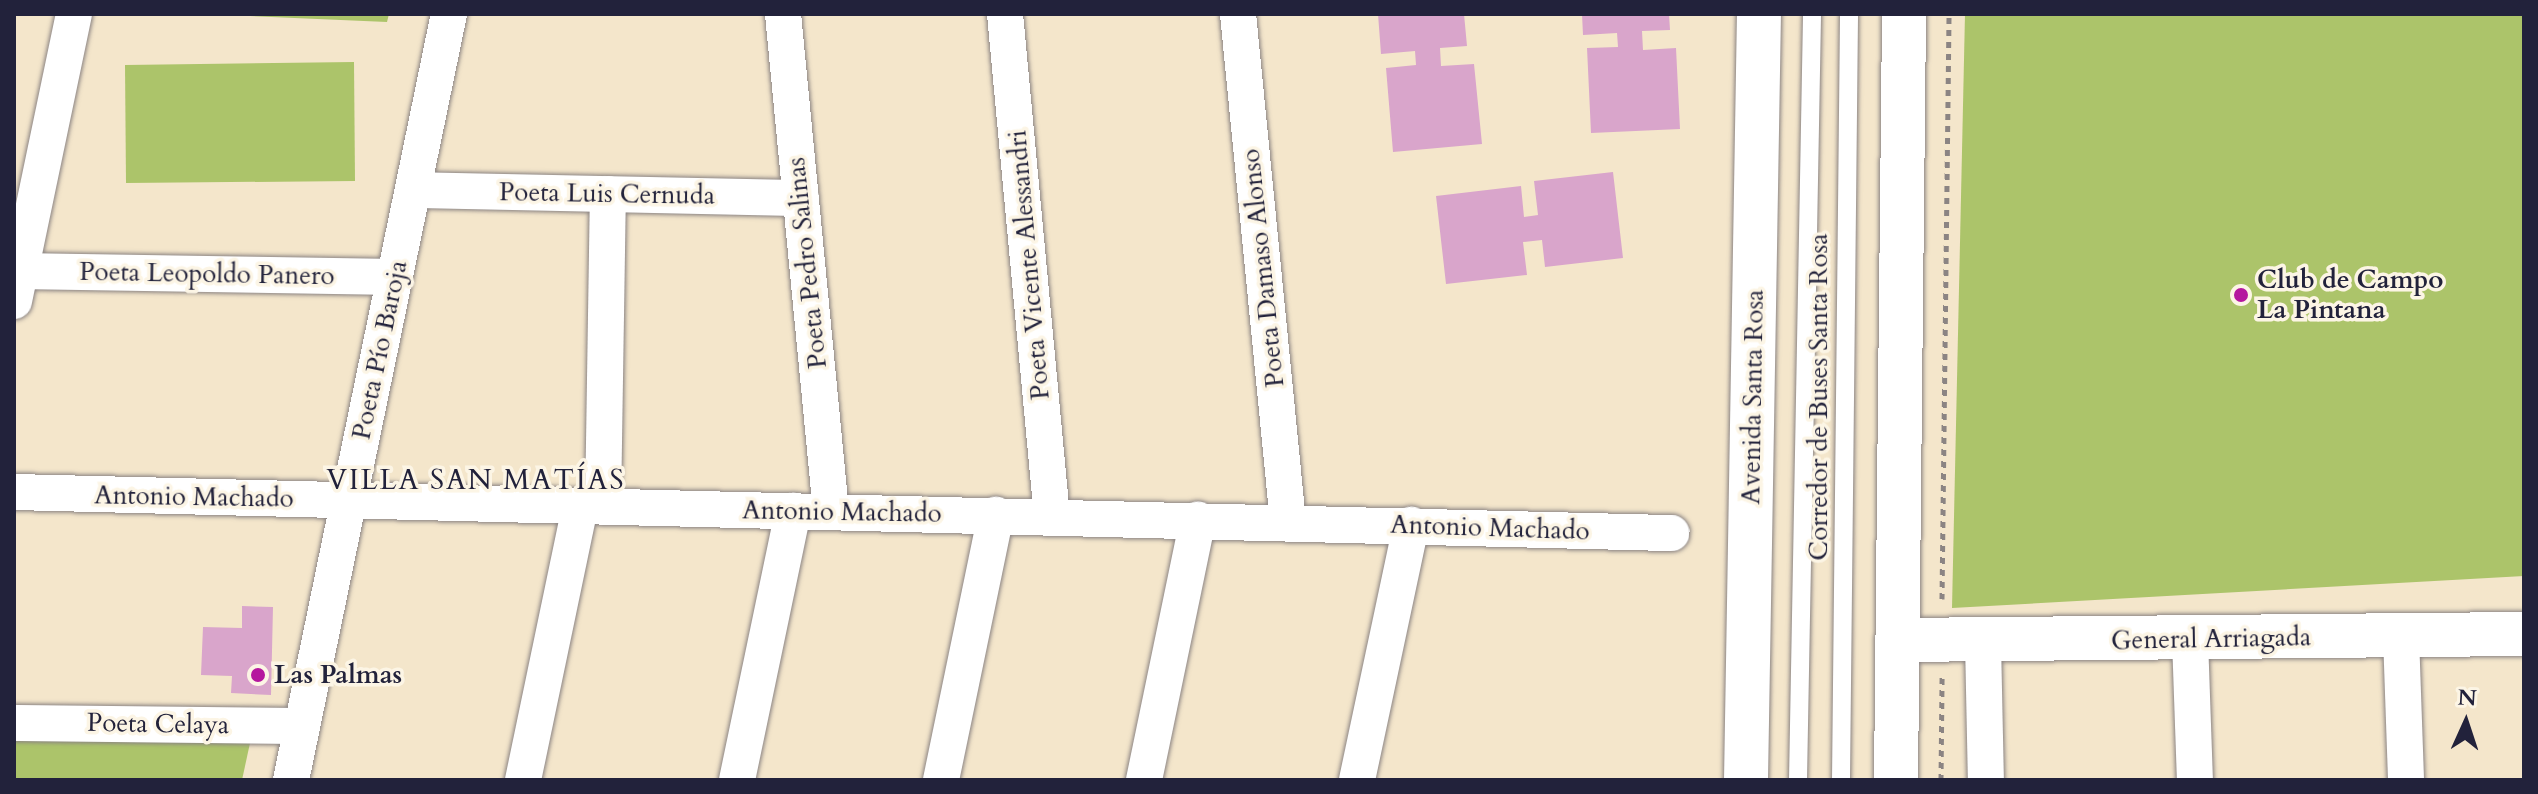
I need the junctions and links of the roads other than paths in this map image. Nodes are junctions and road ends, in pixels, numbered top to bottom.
1 (74, 14) edge
2 (449, 14) edge
3 (783, 14) edge
4 (1005, 14) edge
5 (1238, 14) edge
6 (1759, 14) edge
7 (1812, 14) edge
8 (1849, 14) edge
9 (1904, 14) edge
10 (413, 190) junction
11 (608, 194) junction
12 (801, 198) junction
13 (395, 277) junction
14 (17, 286) edge
15 (14, 492) edge
16 (349, 500) junction
17 (592, 506) junction
18 (793, 511) junction
19 (831, 512) junction
20 (996, 515) junction
21 (1052, 517) junction
22 (1198, 520) junction
23 (1288, 522) junction
24 (1411, 525) junction
25 (1671, 533) dead end
26 (2524, 634) edge
27 (2401, 636) junction
28 (2190, 639) junction
29 (1898, 640) junction
30 (1962, 642) junction
31 (14, 723) edge
32 (302, 726) junction
33 (291, 780) edge
34 (523, 780) edge
35 (737, 780) edge
36 (941, 780) edge
37 (1144, 780) edge
38 (1357, 780) edge
39 (1746, 780) edge
40 (1798, 780) edge
41 (1841, 780) edge
42 (1896, 780) edge
43 (1986, 780) edge
44 (2195, 780) edge
45 (2406, 780) edge

1 - 14 street
2 - 10 street, Poeta Pío Baroja
3 - 12 street, Poeta Pedro Salinas
4 - 21 street, Poeta Vicente Alessandri
5 - 23 street, Poeta Damaso Alonso
6 - 39 main road, Avenida Santa Rosa
7 - 40 lane, Corredor de Buses Santa Rosa
8 - 41 lane, Corredor de Buses Santa Rosa
9 - 29 main road
10 - 11 street, Poeta Luis Cernuda
10 - 13 street, Poeta Pío Baroja
11 - 12 street, Poeta Luis Cernuda
11 - 17 street
12 - 19 street, Poeta Pedro Salinas
13 - 14 street, Poeta Leopoldo Panero
13 - 16 street, Poeta Pío Baroja
15 - 16 street, Antonio Machado
16 - 17 street, Antonio Machado
16 - 32 street, Poeta Pío Baroja
17 - 18 street, Antonio Machado
17 - 34 street
18 - 19 street, Antonio Machado
18 - 35 street
19 - 20 street, Antonio Machado
20 - 21 street, Antonio Machado
20 - 36 street
21 - 22 street, Antonio Machado
22 - 23 street, Antonio Machado
22 - 37 street
23 - 24 street, Antonio Machado
24 - 25 street, Antonio Machado
24 - 38 street
26 - 27 main road, General Arriagada
27 - 28 main road, General Arriagada
27 - 45 street
28 - 30 main road, General Arriagada
28 - 44 street
29 - 30 main road, General Arriagada
29 - 42 main road
30 - 43 street
31 - 32 street, Poeta Celaya
32 - 33 street, Poeta Pío Baroja

